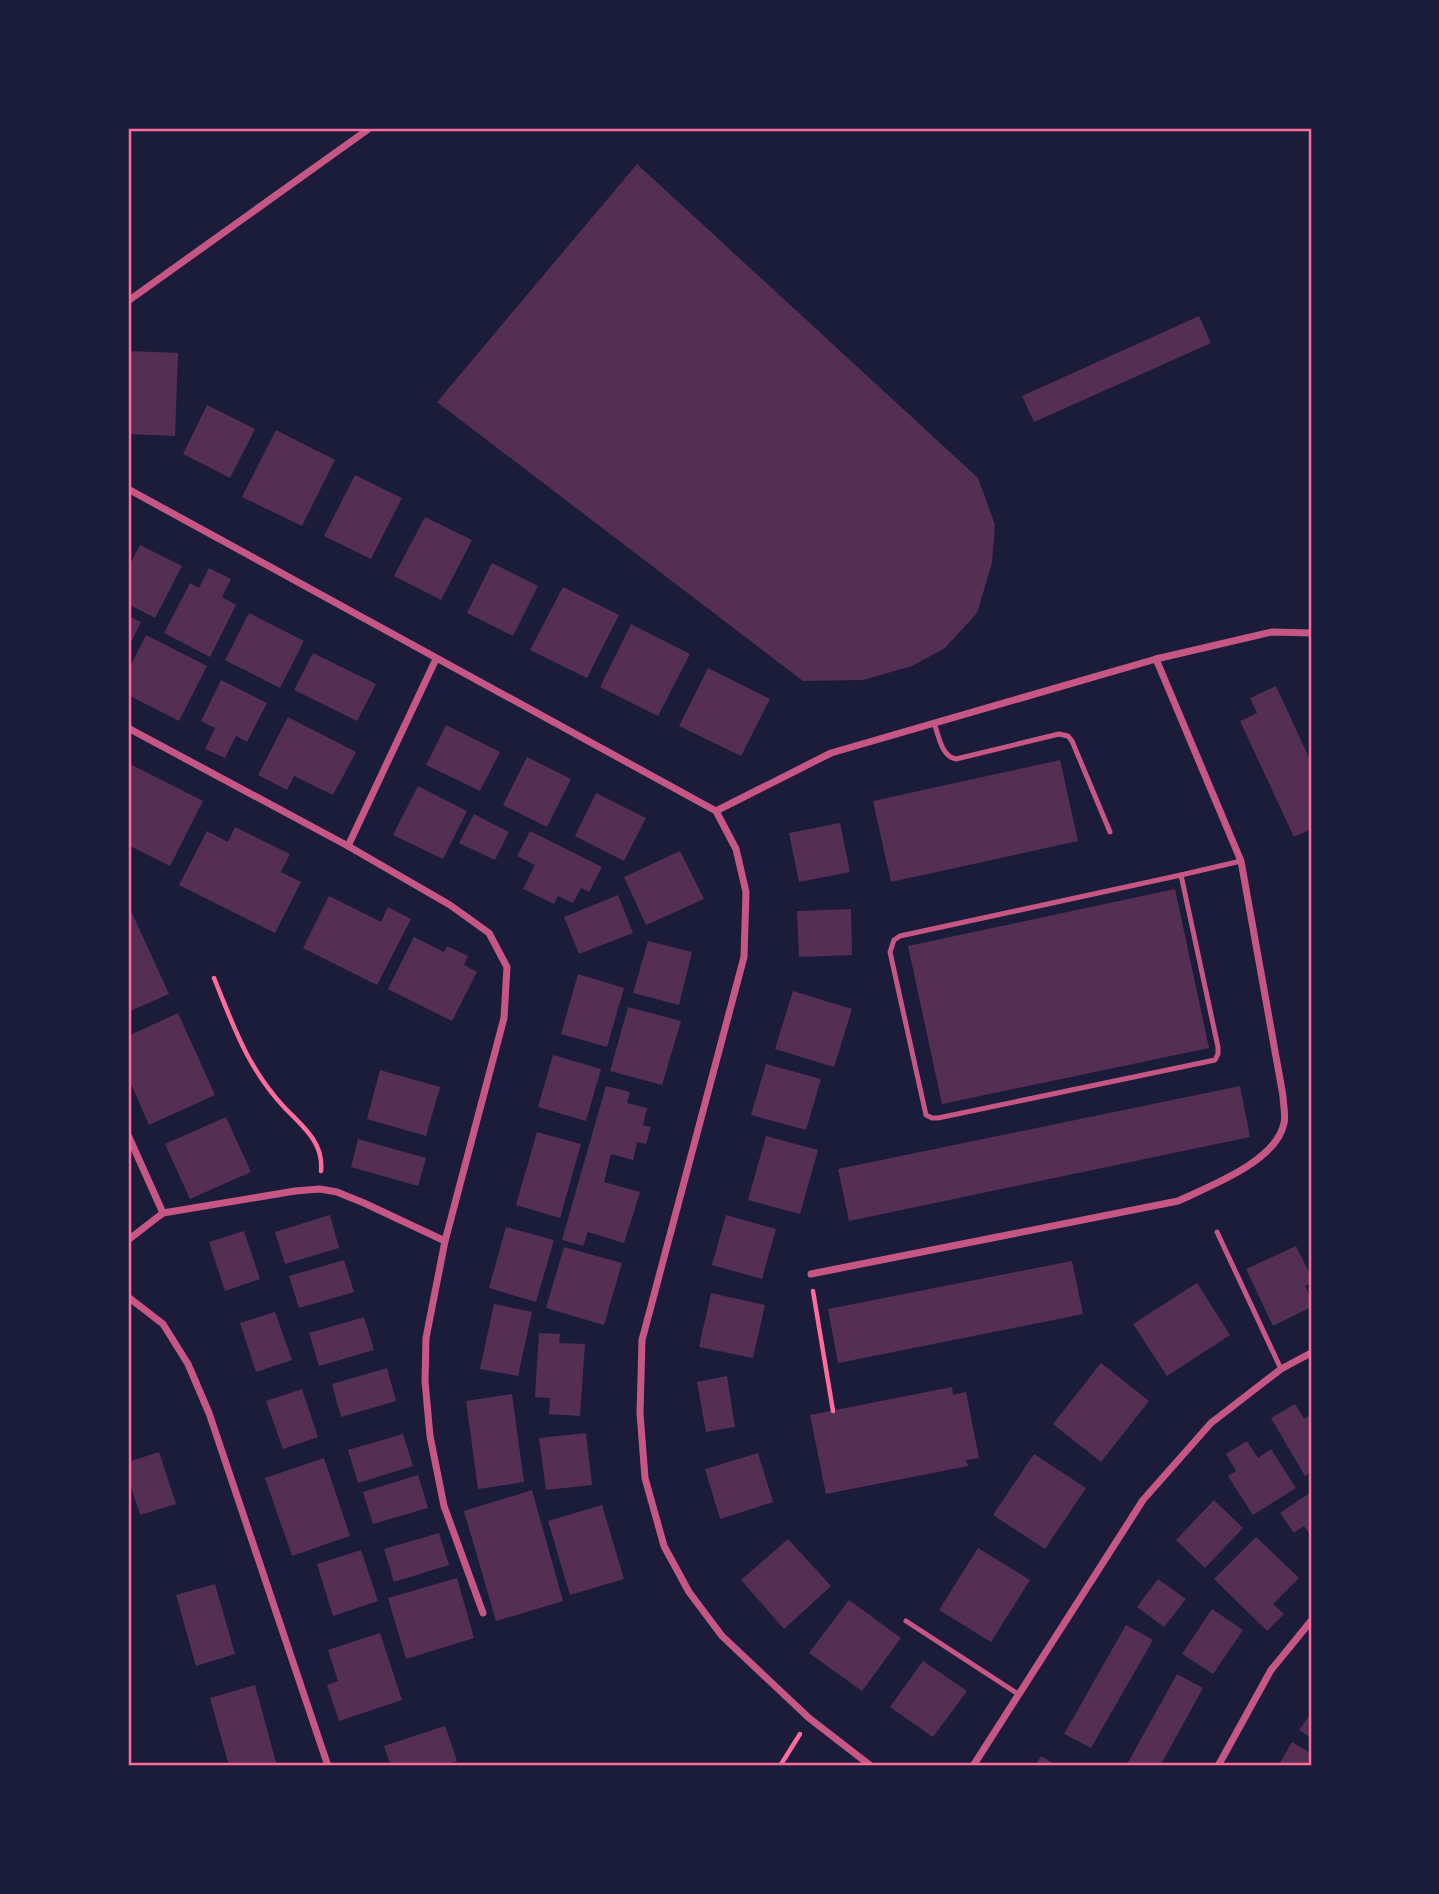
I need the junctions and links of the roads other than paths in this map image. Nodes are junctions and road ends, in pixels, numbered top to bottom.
1 (370, 128) edge
2 (128, 300) edge
3 (128, 489) edge
4 (1311, 633) edge
5 (436, 659) junction
6 (1156, 659) junction
7 (934, 723) junction
8 (128, 728) edge
9 (716, 811) junction
10 (1110, 832) dead end
11 (348, 846) junction
12 (1241, 862) junction
13 (1181, 875) junction
14 (128, 1135) edge
15 (163, 1213) junction
16 (1217, 1232) dead end
17 (128, 1240) edge
18 (444, 1241) junction
19 (811, 1274) road end
20 (128, 1297) edge
21 (1311, 1353) edge
22 (1281, 1369) junction
23 (483, 1614) dead end
24 (1311, 1621) edge
25 (906, 1622) dead end
26 (1018, 1694) junction
27 (328, 1766) edge
28 (871, 1766) edge
29 (973, 1766) edge
30 (1217, 1766) edge

1 - 2 street
3 - 5 street
4 - 6 street
5 - 9 street
5 - 11 street
6 - 7 street
6 - 12 street
7 - 9 street
7 - 10 lane
8 - 11 street
9 - 28 street
11 - 18 street
12 - 13 lane
12 - 19 street
13 - 13 lane
14 - 15 street
15 - 17 street
15 - 18 street
16 - 22 lane
18 - 23 street
20 - 27 street
21 - 22 street
22 - 26 street
24 - 30 street
25 - 26 lane
26 - 29 street

